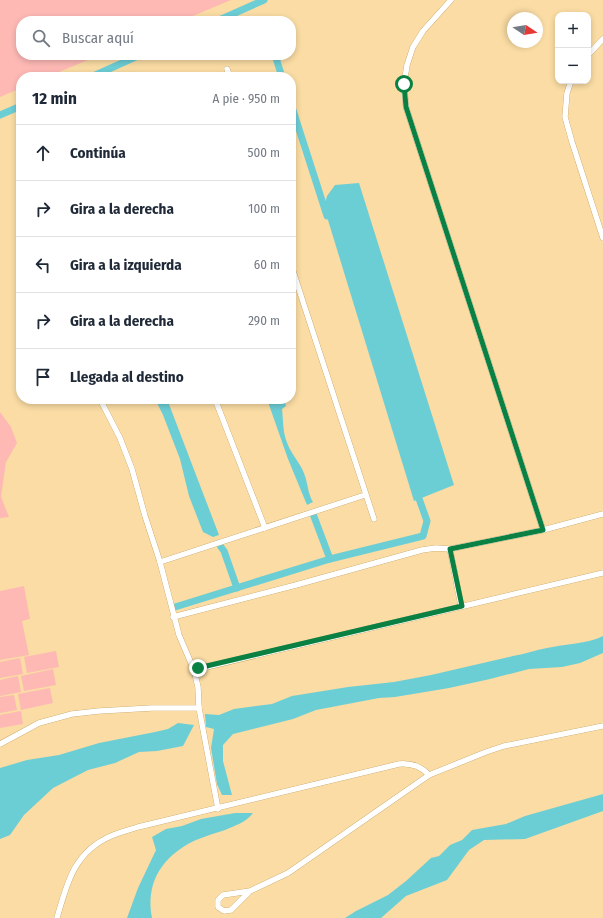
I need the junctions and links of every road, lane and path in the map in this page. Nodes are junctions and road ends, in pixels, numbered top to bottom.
1 (451, 0) edge
2 (603, 39) edge
3 (591, 52) edge
4 (227, 69) dead end
5 (228, 72) edge
6 (570, 84) edge
7 (603, 238) edge
8 (296, 281) edge
9 (103, 404) edge
10 (217, 404) edge
11 (365, 495) junction
12 (603, 514) edge
13 (374, 519) dead end
14 (265, 528) junction
15 (543, 530) junction
16 (450, 549) junction
17 (160, 562) junction
18 (603, 573) edge
19 (462, 606) junction
20 (173, 617) junction
21 (194, 670) junction
22 (199, 708) junction
23 (603, 726) edge
24 (0, 744) edge
25 (429, 775) junction
26 (218, 809) junction
27 (250, 891) junction
28 (57, 918) edge

1 - 15 street
2 - 3 street
4 - 5 street
6 - 7 street
8 - 11 street
9 - 17 street
10 - 14 street
11 - 13 street
11 - 14 street
12 - 15 street
14 - 17 street
15 - 16 street
16 - 19 street
16 - 20 street
17 - 20 street
18 - 19 street
19 - 21 street
20 - 21 street
21 - 22 street
22 - 24 street
22 - 26 street
23 - 25 street
25 - 26 street
25 - 27 street
26 - 28 street
27 - 27 street

